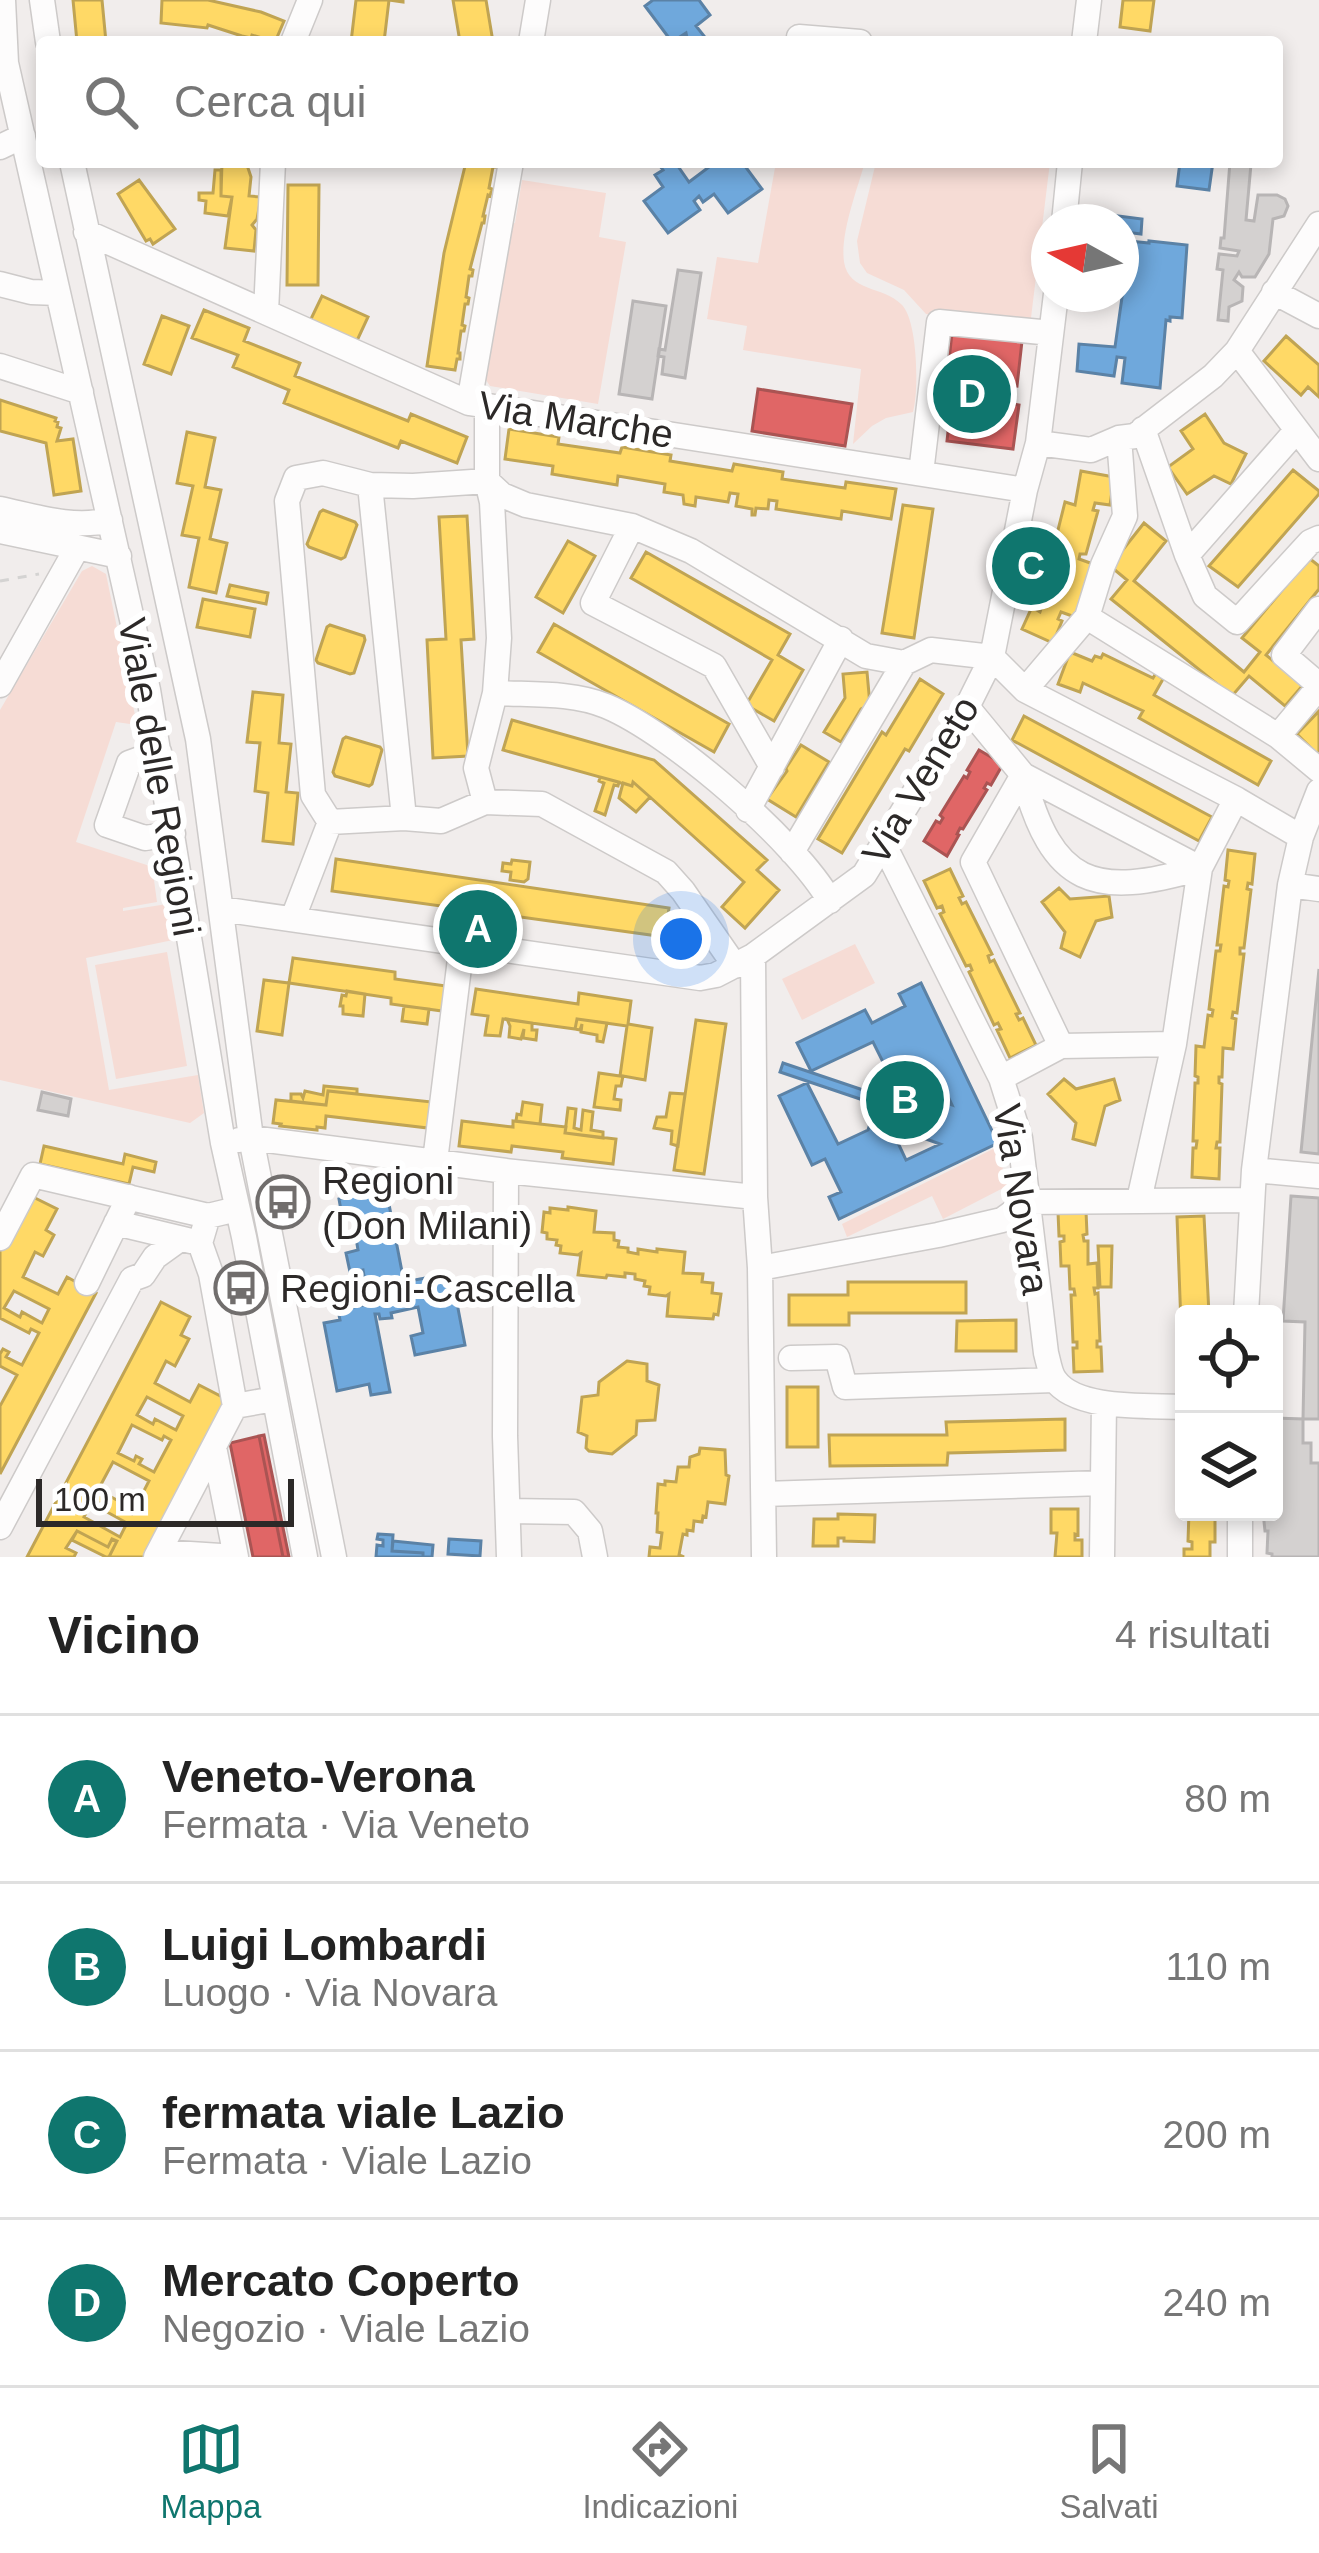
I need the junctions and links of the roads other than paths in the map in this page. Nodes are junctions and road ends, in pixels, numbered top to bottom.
1 (2, 0) edge
2 (42, 0) edge
3 (310, 0) edge
4 (538, 0) edge
5 (1089, 0) edge
6 (47, 36) edge
7 (295, 36) edge
8 (532, 36) edge
9 (1085, 36) edge
10 (11, 142) edge
11 (73, 168) edge
12 (273, 168) edge
13 (510, 168) edge
14 (1069, 168) edge
15 (1066, 204) edge
16 (1319, 224) edge
17 (86, 232) junction
18 (0, 284) edge
19 (1274, 292) junction
20 (58, 293) junction
21 (266, 312) junction
22 (1054, 312) edge
23 (1319, 316) edge
24 (1052, 333) junction
25 (1237, 351) junction
26 (0, 366) edge
27 (81, 392) junction
28 (478, 405) junction
29 (1296, 431) junction
30 (1131, 434) junction
31 (1038, 443) junction
32 (1319, 459) edge
33 (921, 473) junction
34 (487, 481) junction
35 (370, 484) junction
36 (1162, 486) junction
37 (1025, 490) junction
38 (0, 509) edge
39 (1125, 516) junction
40 (110, 520) junction
41 (632, 526) junction
42 (0, 531) edge
43 (1319, 538) edge
44 (77, 548) junction
45 (1187, 555) junction
46 (119, 556) junction
47 (1319, 609) edge
48 (1087, 617) junction
49 (841, 639) junction
50 (179, 652) junction
51 (992, 657) junction
52 (141, 659) junction
53 (904, 664) junction
54 (185, 682) junction
55 (0, 685) edge
56 (1319, 686) edge
57 (1025, 689) junction
58 (148, 690) junction
59 (495, 693) junction
60 (967, 707) junction
61 (1278, 736) junction
62 (159, 752) junction
63 (772, 766) junction
64 (1319, 770) edge
65 (1023, 775) junction
66 (1319, 791) edge
67 (1236, 799) junction
68 (485, 802) junction
69 (748, 810) junction
70 (404, 818) junction
71 (330, 822) junction
72 (173, 834) junction
73 (1301, 837) junction
74 (884, 844) junction
75 (792, 852) junction
76 (1199, 868) junction
77 (1290, 885) junction
78 (1319, 889) edge
79 (830, 901) junction
80 (221, 909) junction
81 (293, 918) junction
82 (462, 943) junction
83 (744, 961) junction
84 (1174, 1044) junction
85 (1061, 1046) junction
86 (1001, 1078) junction
87 (251, 1138) junction
88 (223, 1143) junction
89 (435, 1161) junction
90 (1254, 1170) junction
91 (506, 1171) junction
92 (1319, 1176) edge
93 (129, 1197) junction
94 (755, 1197) junction
95 (1139, 1200) junction
96 (1252, 1200) junction
97 (1027, 1202) junction
98 (237, 1209) junction
99 (208, 1216) junction
100 (116, 1223) junction
101 (0, 1238) edge
102 (190, 1241) junction
103 (760, 1268) junction
104 (88, 1283) dead end
105 (1246, 1305) edge
106 (791, 1358) dead end
107 (1055, 1380) junction
108 (274, 1399) junction
109 (1104, 1403) junction
110 (235, 1406) junction
111 (1175, 1407) edge
112 (214, 1447) junction
113 (1103, 1483) junction
114 (764, 1494) junction
115 (508, 1511) junction
116 (1240, 1521) edge
117 (0, 1527) edge
118 (157, 1554) edge
119 (305, 1557) edge
120 (334, 1557) edge
121 (509, 1557) edge
122 (595, 1557) edge
123 (764, 1557) edge
124 (1102, 1557) edge
125 (1240, 1557) edge

1 - 10 street, Viale delle Regioni
2 - 6 street
3 - 7 street
4 - 8 street
5 - 9 street
10 - 20 street, Viale delle Regioni
11 - 17 street, Viale delle Regioni
12 - 21 street
13 - 28 street
14 - 15 street
16 - 19 street
17 - 21 street, Via Marche
17 - 50 street, Viale delle Regioni
18 - 20 street
19 - 23 street
19 - 25 street
20 - 27 street, Viale delle Regioni
21 - 28 street, Via Marche
22 - 24 street, Via Veneto
24 - 31 street, Via Veneto
24 - 33 street
25 - 29 street
25 - 30 street
26 - 27 street
27 - 40 street, Viale delle Regioni
28 - 33 street, Via Marche
28 - 34 street
29 - 32 street
29 - 45 street
30 - 31 street
30 - 36 street
30 - 39 street
31 - 37 street, Via Veneto
33 - 37 street, Via Marche
34 - 35 street
34 - 41 street
34 - 59 street
35 - 70 street
35 - 71 street
36 - 39 street
36 - 45 street
37 - 51 street, Via Veneto
38 - 40 street
39 - 48 street
40 - 46 street, Viale delle Regioni
41 - 49 street
41 - 63 street
42 - 44 street
43 - 45 street
44 - 46 street
44 - 55 street
46 - 52 street, Viale delle Regioni
47 - 56 street
48 - 57 street
48 - 61 street
49 - 53 street
49 - 63 street
50 - 52 street
50 - 54 street, Viale delle Regioni
51 - 53 street
51 - 57 street
51 - 60 street, Via Veneto
52 - 58 street, Viale delle Regioni
53 - 75 street
54 - 58 street
54 - 80 street, Viale delle Regioni
56 - 61 street
57 - 67 street
58 - 62 street, Viale delle Regioni
59 - 68 street
59 - 69 street
60 - 65 street
60 - 74 street, Via Veneto
61 - 64 street
62 - 72 street, Viale delle Regioni
62 - 72 street
63 - 69 street
65 - 76 street
65 - 76 street
65 - 85 street
66 - 73 street
67 - 73 street
67 - 76 street
68 - 70 street
68 - 83 street
69 - 75 street
70 - 71 street
71 - 81 street
72 - 88 street, Viale delle Regioni
73 - 77 street
74 - 79 street, Via Veneto
74 - 86 street, Via Novara
75 - 79 street
76 - 84 street
77 - 78 street
77 - 90 street
79 - 83 street, Via Veneto
80 - 81 street, Via Veneto
80 - 87 street, Viale delle Regioni
81 - 82 street, Via Veneto
82 - 83 street, Via Veneto
82 - 89 street
83 - 94 street
84 - 85 street
84 - 95 street
85 - 86 street
86 - 97 street, Via Novara
87 - 88 street
87 - 89 street
87 - 120 street, Viale delle Regioni
88 - 98 street, Viale delle Regioni
89 - 91 street
90 - 92 street
90 - 96 street
91 - 94 street
91 - 115 street
93 - 99 street
93 - 100 street
93 - 101 street
94 - 103 street
95 - 96 street
95 - 97 street
96 - 105 street
97 - 103 street
97 - 107 street, Via Novara
98 - 99 street
98 - 108 street, Viale delle Regioni
99 - 102 street
100 - 102 street
100 - 104 street
102 - 110 street
102 - 117 street
103 - 114 street
106 - 107 street
107 - 109 street
108 - 110 street
108 - 119 street, Viale delle Regioni
109 - 111 street
109 - 113 street
110 - 112 street
112 - 118 street
112 - 118 street
113 - 114 street
113 - 124 street
114 - 123 street
115 - 121 street
115 - 122 street
116 - 125 street

